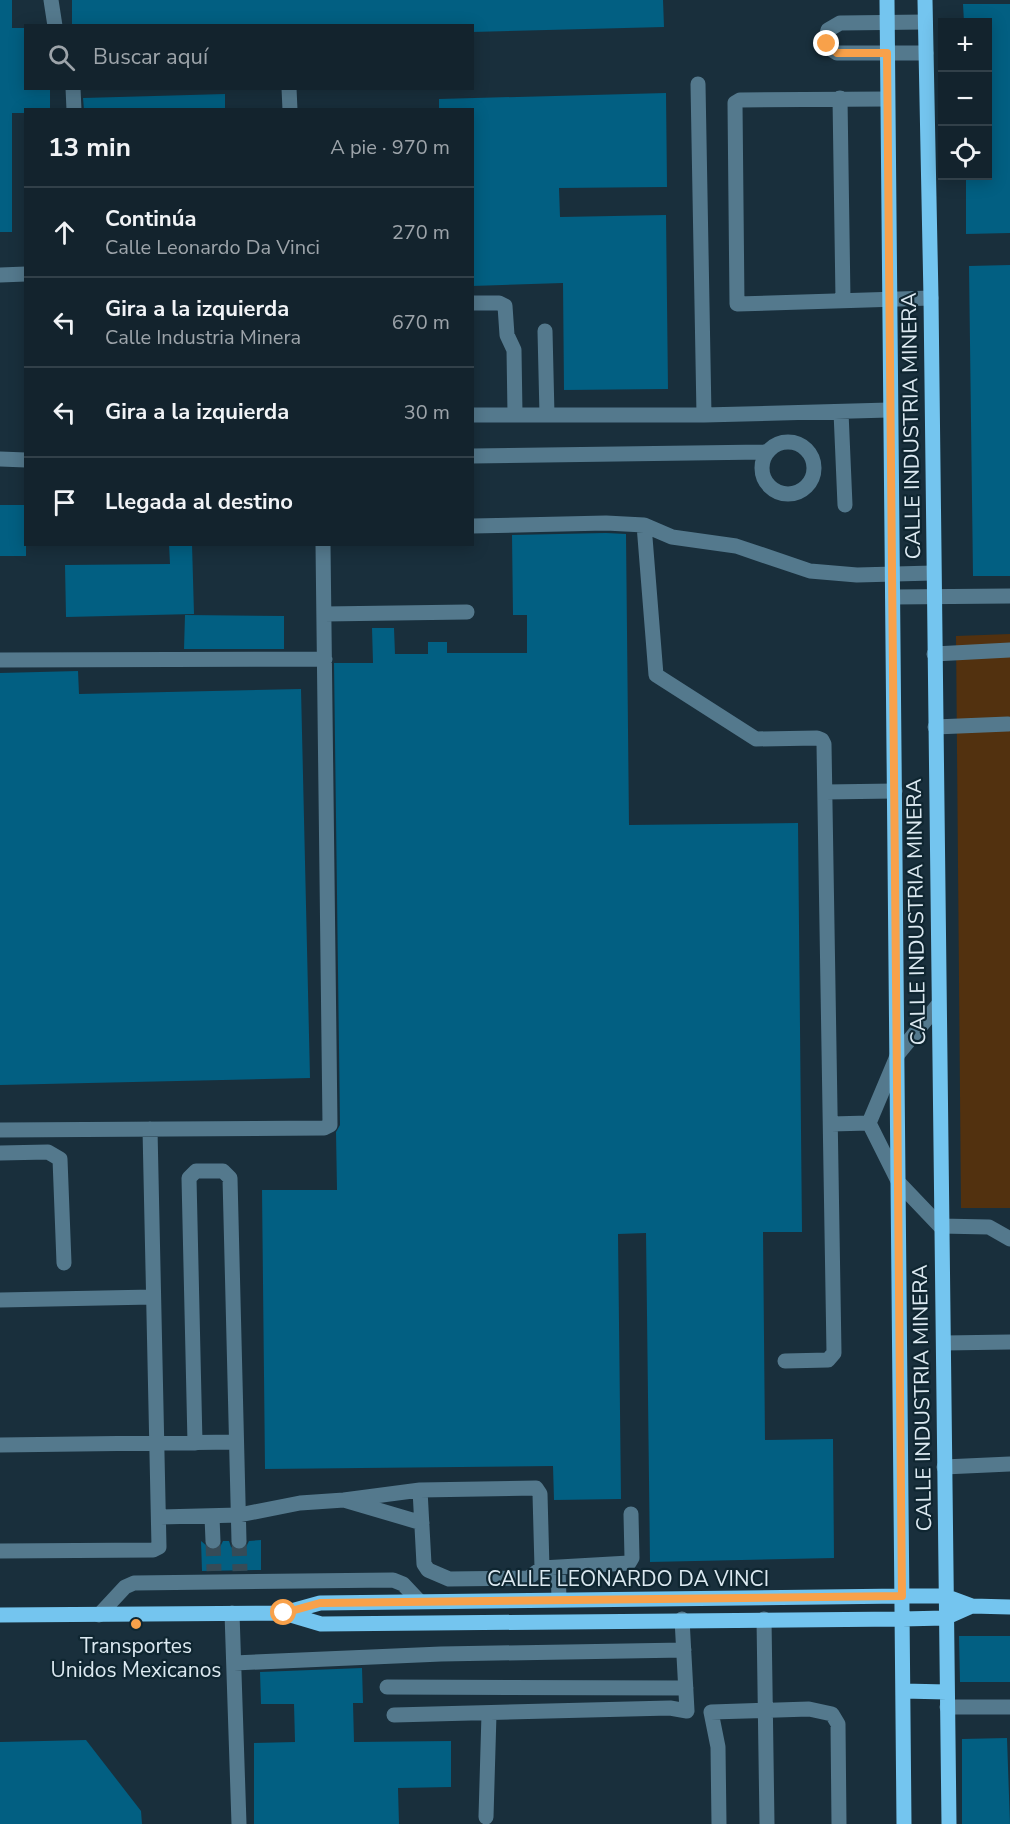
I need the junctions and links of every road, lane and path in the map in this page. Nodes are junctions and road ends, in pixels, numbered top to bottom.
1 (51, 0) edge
2 (887, 0) edge
3 (925, 0) edge
4 (887, 22) junction
5 (925, 22) junction
6 (55, 24) edge
7 (887, 53) junction
8 (926, 53) junction
9 (698, 84) dead end
10 (73, 90) edge
11 (289, 90) edge
12 (840, 98) junction
13 (887, 99) junction
14 (74, 108) edge
15 (290, 108) edge
16 (24, 274) edge
17 (0, 275) edge
18 (931, 298) junction
19 (890, 299) junction
20 (843, 300) junction
21 (474, 303) edge
22 (545, 331) dead end
23 (889, 410) junction
24 (841, 412) junction
25 (515, 414) junction
26 (547, 414) junction
27 (474, 415) edge
28 (704, 415) junction
29 (767, 452) dead end
30 (474, 456) edge
31 (0, 459) edge
32 (24, 460) edge
33 (844, 505) dead end
34 (644, 525) junction
35 (474, 526) edge
36 (323, 546) edge
37 (933, 573) junction
38 (892, 575) junction
39 (1010, 596) edge
40 (893, 597) junction
41 (933, 597) junction
42 (467, 612) dead end
43 (324, 614) junction
44 (1010, 650) edge
45 (934, 654) junction
46 (325, 659) junction
47 (0, 660) edge
48 (1008, 724) dead end
49 (935, 727) junction
50 (895, 790) junction
51 (825, 792) junction
52 (939, 1005) junction
53 (898, 1054) junction
54 (869, 1123) junction
55 (831, 1124) junction
56 (150, 1129) junction
57 (0, 1130) edge
58 (0, 1153) edge
59 (899, 1183) junction
60 (940, 1226) junction
61 (1010, 1239) edge
62 (64, 1263) dead end
63 (153, 1297) junction
64 (0, 1300) edge
65 (1010, 1342) edge
66 (944, 1343) junction
67 (785, 1361) dead end
68 (235, 1442) junction
69 (156, 1443) junction
70 (195, 1443) junction
71 (0, 1445) edge
72 (1010, 1464) edge
73 (945, 1467) junction
74 (420, 1490) junction
75 (344, 1500) junction
76 (239, 1515) junction
77 (631, 1515) dead end
78 (159, 1517) junction
79 (212, 1517) junction
80 (422, 1522) junction
81 (213, 1541) tunnel mouth
82 (239, 1541) tunnel mouth
83 (0, 1551) edge
84 (542, 1568) junction
85 (558, 1568) junction
86 (304, 1581) junction
87 (902, 1596) junction
88 (945, 1596) junction
89 (559, 1599) junction
90 (419, 1601) junction
91 (439, 1601) junction
92 (320, 1603) junction
93 (972, 1606) junction
94 (1010, 1607) edge
95 (232, 1613) junction
96 (284, 1613) junction
97 (0, 1615) edge
98 (99, 1615) junction
99 (764, 1618) junction
100 (945, 1618) junction
101 (682, 1619) junction
102 (902, 1619) junction
103 (440, 1623) junction
104 (684, 1650) junction
105 (234, 1663) junction
106 (387, 1687) dead end
107 (686, 1688) junction
108 (903, 1691) junction
109 (946, 1699) junction
110 (1010, 1707) edge
111 (766, 1710) junction
112 (687, 1711) junction
113 (711, 1712) junction
114 (489, 1714) junction
115 (394, 1715) dead end
116 (486, 1817) dead end
117 (239, 1824) edge
118 (719, 1824) edge
119 (767, 1824) edge
120 (839, 1824) edge
121 (904, 1824) edge
122 (948, 1824) edge

1 - 6 street
2 - 4 main road, CALLE INDUSTRIA MINERA
3 - 5 main road, CALLE INDUSTRIA MINERA
4 - 5 street
4 - 7 main road, CALLE INDUSTRIA MINERA
4 - 7 street
5 - 8 main road, CALLE INDUSTRIA MINERA
7 - 8 street
7 - 13 main road, CALLE INDUSTRIA MINERA
8 - 18 main road, CALLE INDUSTRIA MINERA
9 - 28 street
10 - 14 street
11 - 15 street
12 - 13 street
12 - 20 street
12 - 20 street
13 - 19 main road, CALLE INDUSTRIA MINERA
16 - 17 street
18 - 19 street
18 - 37 main road, CALLE INDUSTRIA MINERA
19 - 20 street
19 - 23 main road, CALLE INDUSTRIA MINERA
21 - 25 street
22 - 26 street
23 - 24 street
23 - 38 main road, CALLE INDUSTRIA MINERA
24 - 28 street
24 - 33 street
25 - 26 street
25 - 27 street
26 - 28 street
29 - 30 street
31 - 32 street
34 - 35 street
34 - 38 street
34 - 51 street
36 - 43 street
37 - 38 street
37 - 41 main road, CALLE INDUSTRIA MINERA
38 - 40 main road, CALLE INDUSTRIA MINERA
39 - 41 street
40 - 41 street
40 - 50 main road, CALLE INDUSTRIA MINERA
41 - 45 main road, CALLE INDUSTRIA MINERA
42 - 43 street
43 - 46 street
44 - 45 street
45 - 49 main road, CALLE INDUSTRIA MINERA
46 - 47 street
46 - 56 street
48 - 49 street
49 - 52 main road, CALLE INDUSTRIA MINERA
50 - 51 street
50 - 53 main road, CALLE INDUSTRIA MINERA
51 - 55 street
52 - 53 street
52 - 60 main road, CALLE INDUSTRIA MINERA
53 - 54 street
53 - 59 main road, CALLE INDUSTRIA MINERA
54 - 55 street
54 - 59 street
55 - 67 street
56 - 57 street
56 - 63 street
58 - 62 street
59 - 60 street
59 - 87 main road, CALLE INDUSTRIA MINERA
60 - 61 street
60 - 66 main road, CALLE INDUSTRIA MINERA
63 - 64 street
63 - 69 street
65 - 66 street
66 - 73 main road, CALLE INDUSTRIA MINERA
68 - 70 street
68 - 70 street
68 - 76 street
69 - 70 street
69 - 71 street
69 - 78 street
72 - 73 street
73 - 88 main road, CALLE INDUSTRIA MINERA
74 - 75 street
74 - 80 street
74 - 84 street
75 - 76 street
75 - 80 street
76 - 79 street
76 - 82 street
77 - 85 street
78 - 79 street
78 - 83 street
79 - 81 street
80 - 84 street
84 - 85 street
85 - 89 street
86 - 90 street
86 - 92 street
86 - 98 street
87 - 88 main road, CALLE LEONARDO DA VINCI
87 - 89 main road, CALLE LEONARDO DA VINCI
87 - 102 main road, CALLE INDUSTRIA MINERA
88 - 93 main road, CALLE LEONARDO DA VINCI
88 - 100 main road, CALLE INDUSTRIA MINERA
89 - 91 main road, CALLE LEONARDO DA VINCI
90 - 91 main road, CALLE LEONARDO DA VINCI
90 - 92 main road, CALLE LEONARDO DA VINCI
91 - 103 street
92 - 96 main road, CALLE LEONARDO DA VINCI
93 - 94 main road, CALLE LEONARDO DA VINCI
93 - 100 main road, CALLE LEONARDO DA VINCI
95 - 96 main road, CALLE LEONARDO DA VINCI
95 - 98 main road, CALLE LEONARDO DA VINCI
95 - 105 street
96 - 103 main road, CALLE LEONARDO DA VINCI
97 - 98 main road, CALLE LEONARDO DA VINCI
99 - 101 main road, CALLE LEONARDO DA VINCI
99 - 102 main road, CALLE LEONARDO DA VINCI
99 - 111 street
100 - 102 main road, CALLE LEONARDO DA VINCI
100 - 109 main road, CALLE INDUSTRIA MINERA
101 - 103 main road, CALLE LEONARDO DA VINCI
101 - 104 street
102 - 108 main road, CALLE INDUSTRIA MINERA
104 - 105 street
104 - 107 street
105 - 117 street
106 - 107 street
107 - 112 street
108 - 109 main road
108 - 121 main road, CALLE INDUSTRIA MINERA
109 - 110 street
109 - 122 main road, CALLE INDUSTRIA MINERA
111 - 113 street
111 - 119 street
111 - 120 street
112 - 113 street
112 - 114 street
113 - 118 street
114 - 115 street
114 - 116 street

